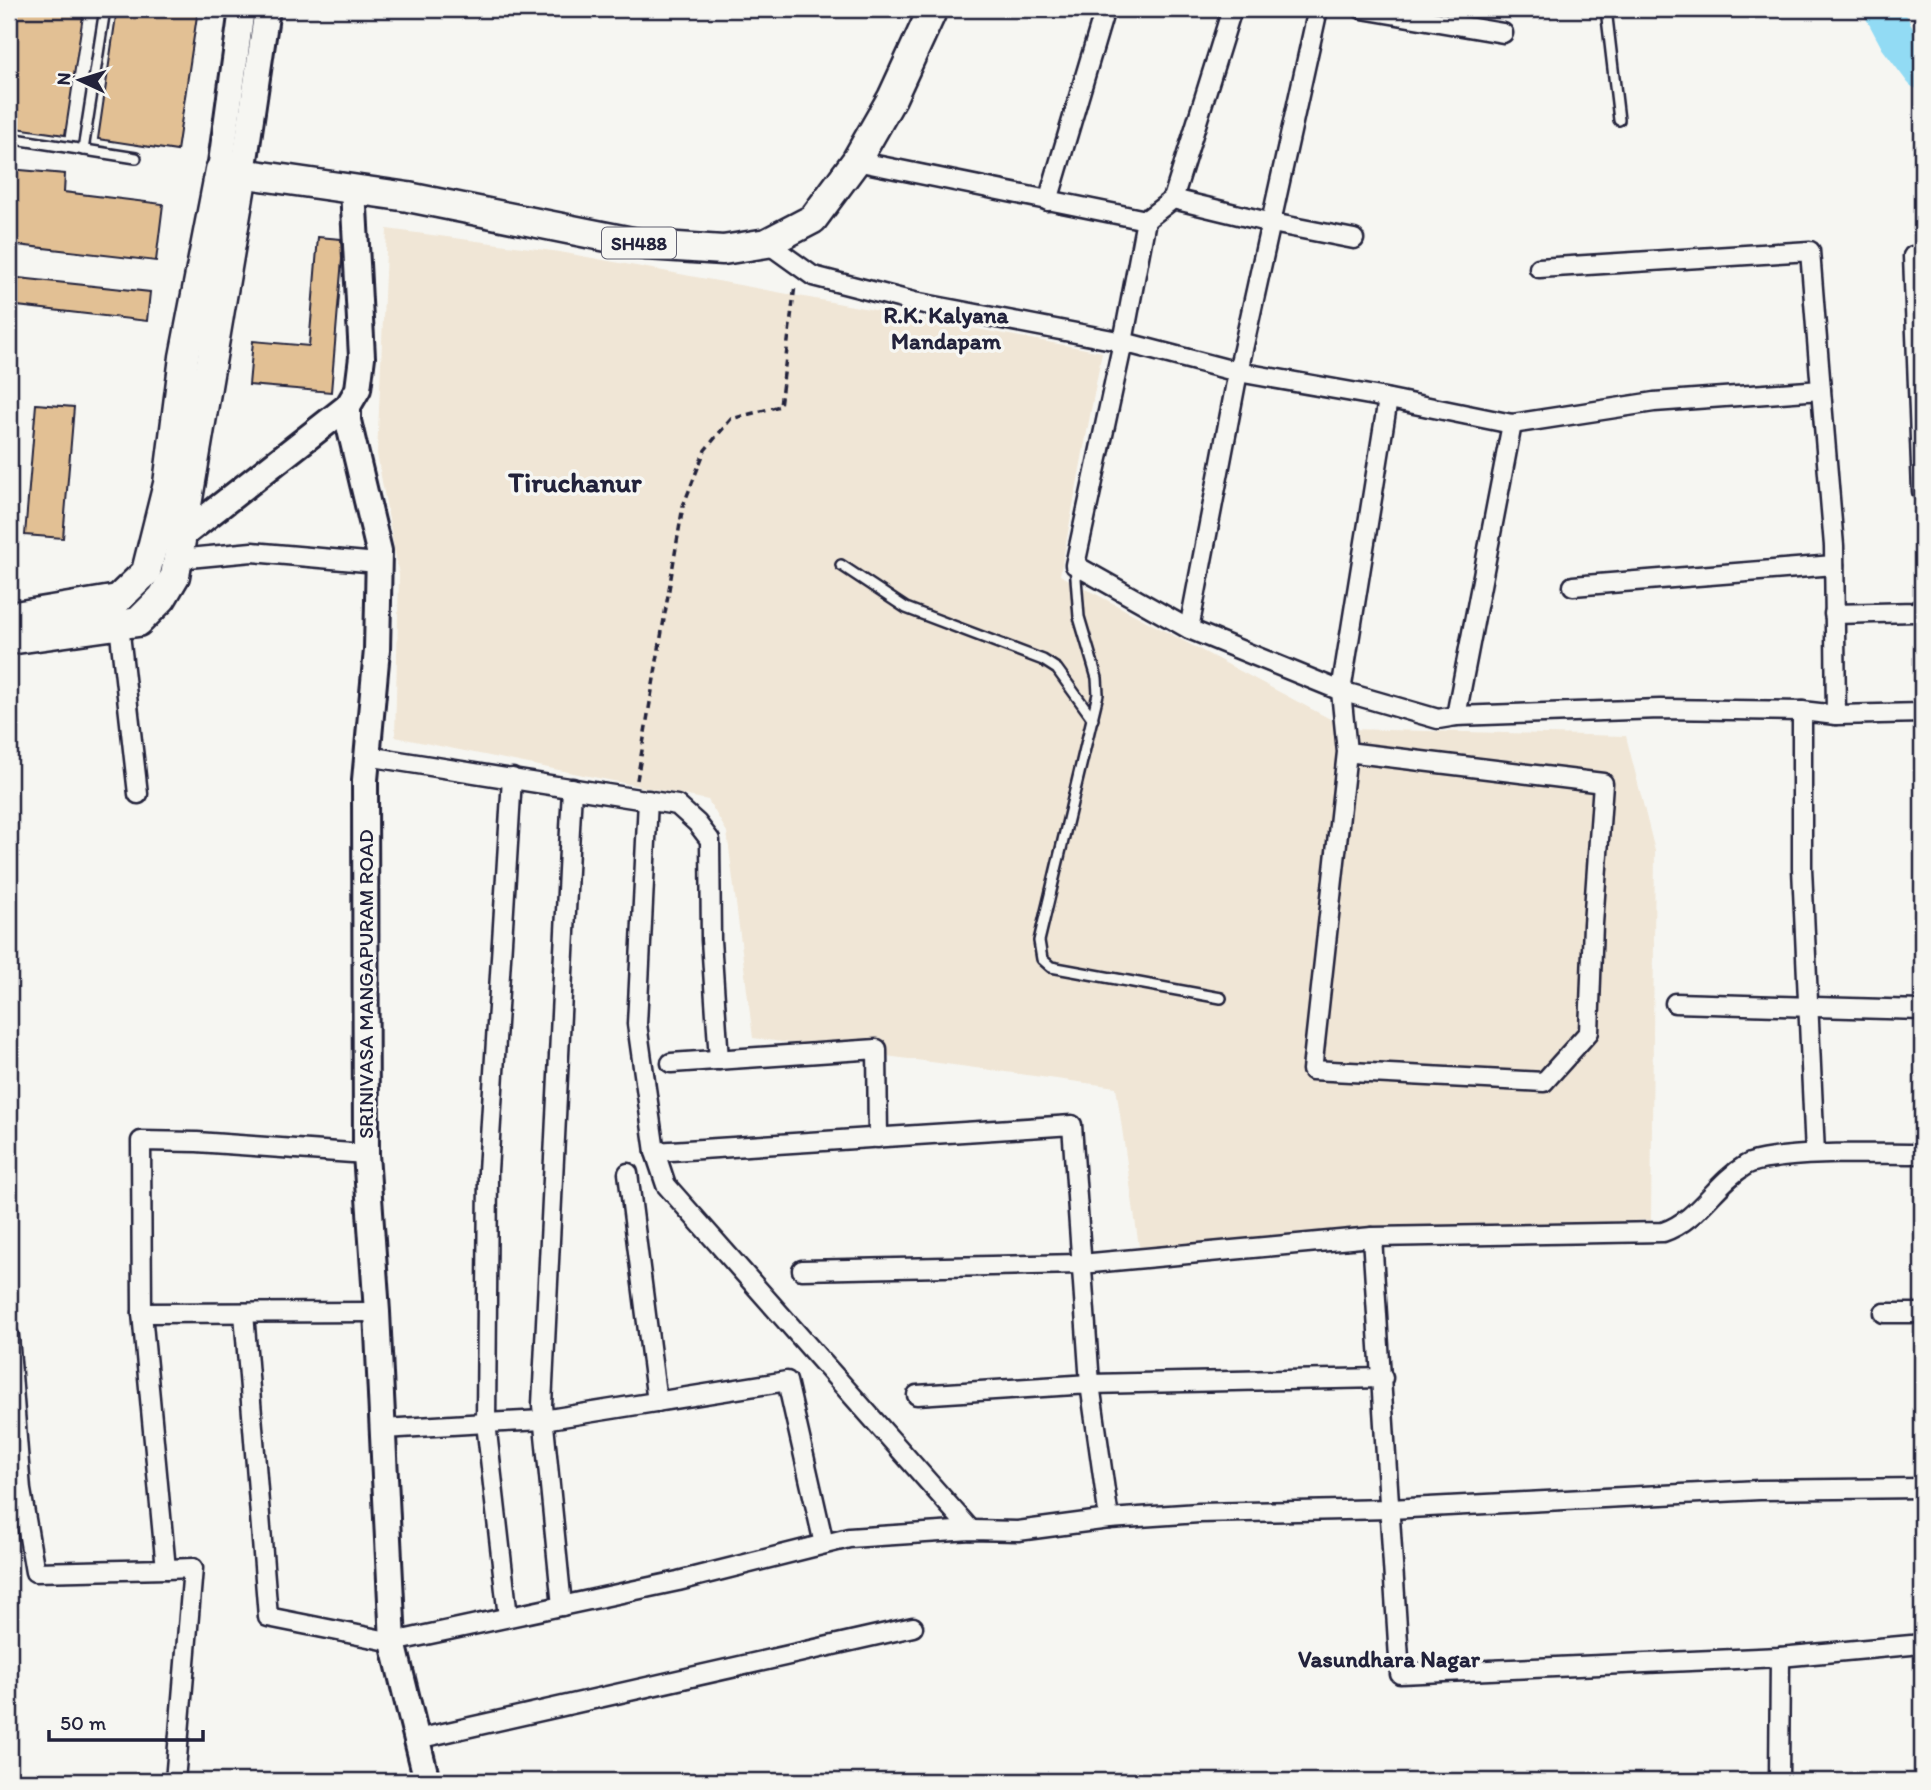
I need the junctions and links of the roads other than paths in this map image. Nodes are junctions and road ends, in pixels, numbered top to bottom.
1 (105, 9) edge
2 (242, 9) edge
3 (267, 9) edge
4 (933, 9) edge
5 (1105, 9) edge
6 (1232, 9) edge
7 (1318, 9) edge
8 (1362, 9) edge
9 (1605, 9) edge
10 (1503, 33) dead end
11 (1619, 120) dead end
12 (9, 138) edge
13 (83, 150) junction
14 (136, 158) dead end
15 (856, 162) junction
16 (225, 171) junction
17 (353, 189) junction
18 (1173, 199) junction
19 (1048, 201) junction
20 (1146, 220) junction
21 (1272, 223) junction
22 (1354, 239) dead end
23 (768, 243) junction
24 (1913, 256) dead end
25 (1539, 268) dead end
26 (1124, 342) junction
27 (1238, 373) junction
28 (1821, 390) junction
29 (1388, 399) junction
30 (348, 406) junction
31 (1512, 424) junction
32 (1922, 491) edge
33 (180, 548) junction
34 (379, 563) junction
35 (841, 565) dead end
36 (1076, 565) junction
37 (1834, 565) junction
38 (1573, 586) dead end
39 (1922, 607) edge
40 (1834, 614) junction
41 (9, 617) edge
42 (119, 625) junction
43 (1189, 629) junction
44 (9, 640) edge
45 (1341, 691) junction
46 (1802, 711) junction
47 (1922, 713) edge
48 (1836, 715) junction
49 (1456, 716) junction
50 (1093, 719) junction
51 (1347, 752) junction
52 (367, 755) junction
53 (512, 778) junction
54 (572, 788) junction
55 (138, 794) dead end
56 (641, 799) junction
57 (1221, 998) dead end
58 (1675, 1003) dead end
59 (1808, 1008) junction
60 (1922, 1010) edge
61 (719, 1060) junction
62 (671, 1063) dead end
63 (878, 1138) junction
64 (655, 1152) junction
65 (366, 1154) junction
66 (1815, 1154) junction
67 (1922, 1154) edge
68 (628, 1173) dead end
69 (1372, 1237) junction
70 (1081, 1264) junction
71 (802, 1270) dead end
72 (244, 1312) junction
73 (377, 1312) junction
74 (142, 1313) junction
75 (1884, 1313) dead end
76 (1922, 1313) edge
77 (9, 1336) edge
78 (1383, 1378) junction
79 (1090, 1384) junction
80 (916, 1395) dead end
81 (657, 1402) junction
82 (543, 1419) junction
83 (486, 1423) junction
84 (383, 1429) junction
85 (1922, 1488) edge
86 (1390, 1509) junction
87 (1109, 1519) junction
88 (971, 1530) junction
89 (824, 1544) junction
90 (166, 1569) junction
91 (562, 1606) junction
92 (508, 1617) junction
93 (913, 1627) dead end
94 (393, 1642) junction
95 (1922, 1644) edge
96 (1780, 1657) junction
97 (416, 1739) junction
98 (175, 1781) edge
99 (427, 1781) edge
100 (1779, 1781) edge

1 - 13 lane
2 - 16 street
3 - 16 street
4 - 15 main road, SH488
5 - 19 street
6 - 18 street
7 - 21 street
8 - 10 street
9 - 11 lane
12 - 13 lane
13 - 14 lane
15 - 19 street
15 - 23 main road, SH488
16 - 17 main road, SH488
16 - 33 main road
16 - 41 main road
17 - 23 main road, SH488
17 - 30 street, SRINIVASA MANGAPURAM ROAD
18 - 20 street
18 - 21 street
19 - 20 street
20 - 26 street
21 - 22 street
21 - 27 street
23 - 26 street
24 - 32 street
25 - 28 street
26 - 27 street
26 - 36 street
27 - 29 street
27 - 43 street
28 - 31 street
28 - 37 street
29 - 31 street
29 - 45 street
30 - 33 street
30 - 34 street, SRINIVASA MANGAPURAM ROAD
31 - 49 street
33 - 34 street
33 - 42 main road
34 - 52 street, SRINIVASA MANGAPURAM ROAD
35 - 50 lane
36 - 43 street
36 - 50 lane
37 - 38 street
37 - 40 street
39 - 40 street
40 - 48 street
42 - 44 main road
42 - 55 street
43 - 45 street
45 - 49 street
45 - 51 street
46 - 48 street
46 - 49 street
46 - 59 street
47 - 48 street
50 - 57 lane
51 - 51 street
52 - 53 street
52 - 65 street, SRINIVASA MANGAPURAM ROAD
53 - 54 street
53 - 83 street
54 - 56 street
54 - 82 street
56 - 61 street
56 - 64 street
58 - 59 street
59 - 60 street
59 - 66 street
61 - 62 street
61 - 63 street
63 - 64 street
63 - 70 street
64 - 88 street
65 - 73 street, SRINIVASA MANGAPURAM ROAD
65 - 74 street
66 - 67 street
66 - 69 street
68 - 81 street
69 - 70 street
69 - 78 street
70 - 71 street
70 - 79 street
72 - 73 street
72 - 74 street
72 - 94 street
73 - 84 street, SRINIVASA MANGAPURAM ROAD
74 - 90 street
75 - 76 street
77 - 90 street
78 - 79 street
78 - 86 street
79 - 80 street
79 - 87 street
81 - 82 street
81 - 89 street
82 - 83 street
82 - 91 street
83 - 84 street
83 - 92 street
84 - 94 street, SRINIVASA MANGAPURAM ROAD
85 - 86 street
86 - 87 street
86 - 96 street
87 - 88 street
88 - 89 street
89 - 91 street
90 - 98 street
91 - 92 street
92 - 94 street
93 - 97 street
94 - 97 street, SRINIVASA MANGAPURAM ROAD
95 - 96 street
96 - 100 street
97 - 99 street, SRINIVASA MANGAPURAM ROAD

